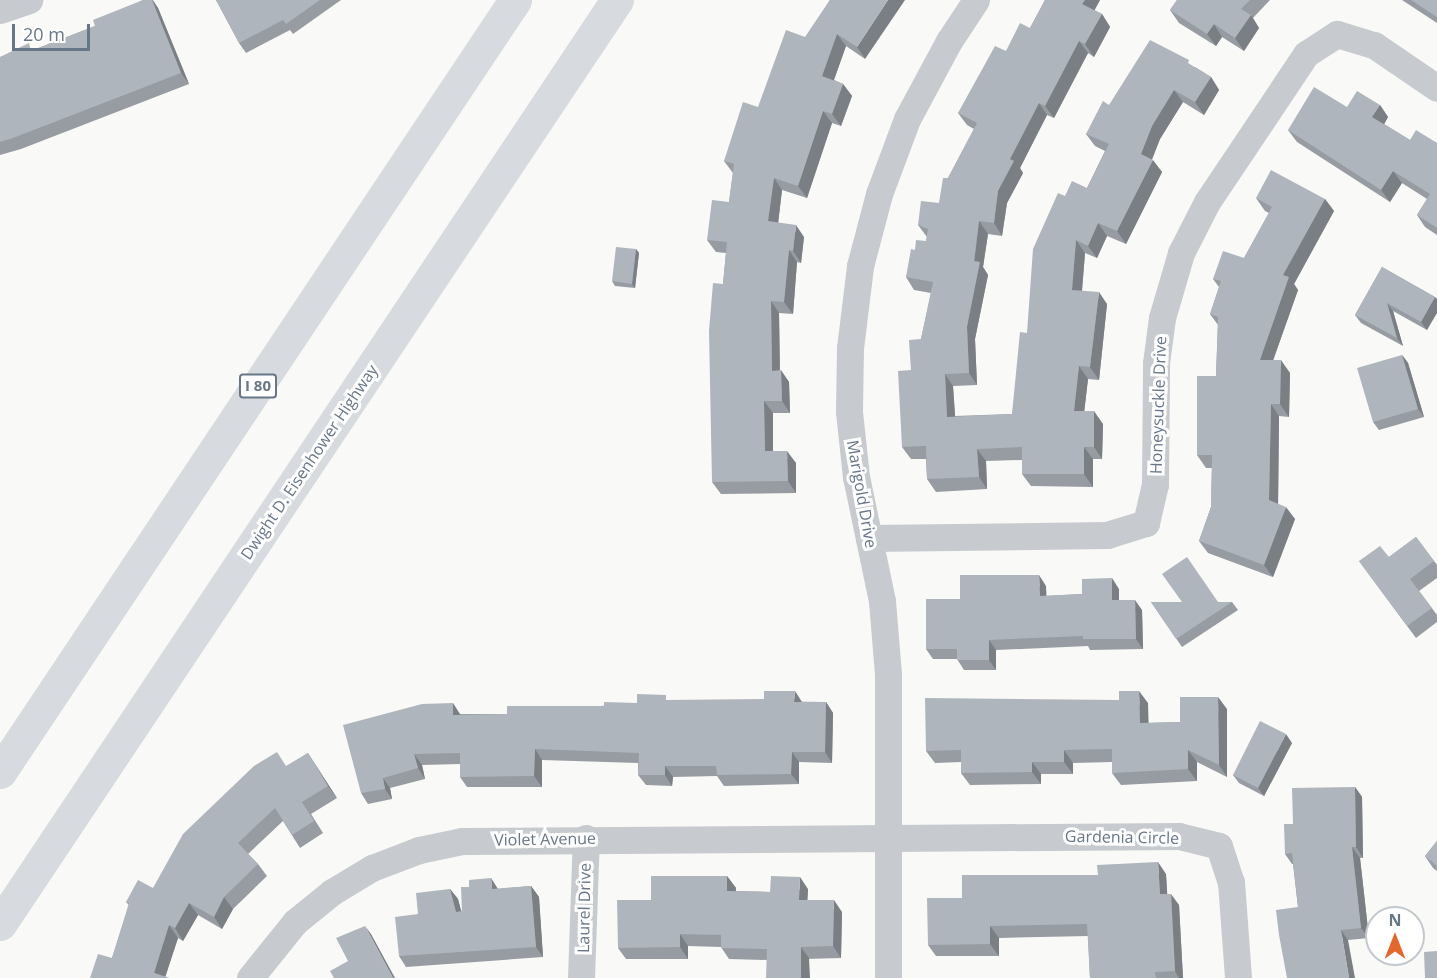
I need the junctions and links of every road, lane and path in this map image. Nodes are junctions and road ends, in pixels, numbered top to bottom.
1 (29, 0) edge
2 (515, 0) edge
3 (617, 0) edge
4 (976, 0) edge
5 (0, 10) edge
6 (1437, 88) edge
7 (869, 538) junction
8 (0, 771) edge
9 (586, 838) junction
10 (889, 838) junction
11 (0, 924) edge
12 (250, 978) edge
13 (581, 978) edge
14 (888, 978) edge
15 (1238, 978) edge

1 - 5 street
2 - 8 highway, I 80
3 - 11 highway, Dwight D. Eisenhower Highway
4 - 7 street, Marigold Drive
6 - 7 street, Honeysuckle Drive
7 - 10 street, Marigold Drive
9 - 10 street, Violet Avenue
9 - 12 street, Violet Avenue
9 - 13 street, Laurel Drive
10 - 14 street, Marigold Drive
10 - 15 street, Gardenia Circle

